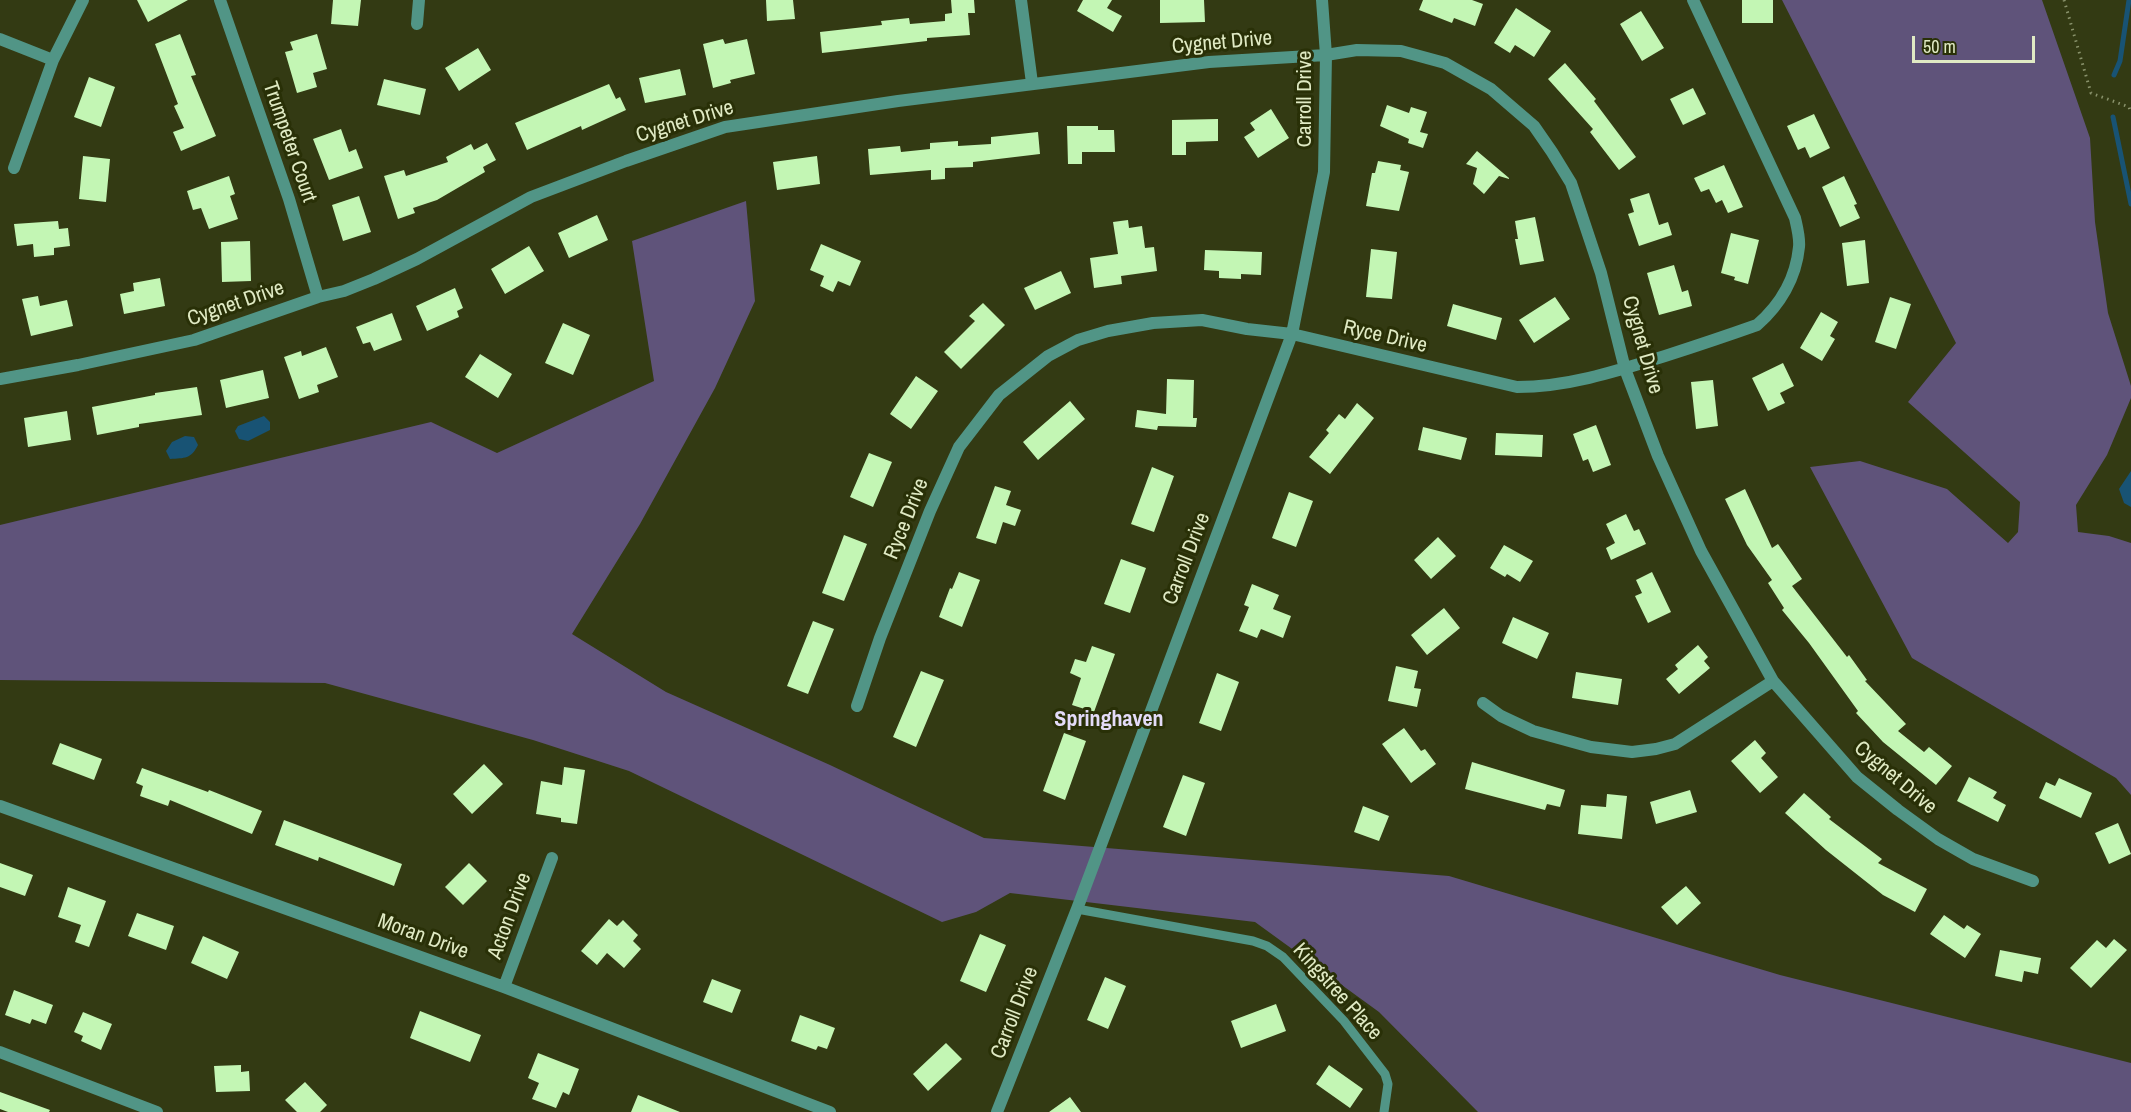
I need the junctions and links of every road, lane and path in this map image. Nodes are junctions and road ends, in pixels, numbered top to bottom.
1 (83, 0) edge
2 (220, 0) edge
3 (419, 0) edge
4 (1021, 0) edge
5 (1322, 0) edge
6 (1693, 0) edge
7 (2064, 0) edge
8 (417, 24) dead end
9 (0, 39) edge
10 (1326, 54) junction
11 (53, 60) junction
12 (1032, 83) junction
13 (2131, 113) edge
14 (14, 168) dead end
15 (318, 297) junction
16 (1292, 334) junction
17 (1625, 369) junction
18 (0, 379) edge
19 (1773, 681) junction
20 (1483, 703) dead end
21 (857, 706) dead end
22 (0, 806) edge
23 (552, 858) dead end
24 (2033, 881) dead end
25 (1077, 909) junction
26 (504, 987) junction
27 (0, 1052) edge
28 (135, 1108) edge
29 (157, 1112) edge
30 (830, 1112) edge
31 (997, 1112) edge
32 (1384, 1112) edge

1 - 11 street
2 - 15 street, Trumpeter Court
3 - 8 street
4 - 12 street
5 - 10 street, Carroll Drive
6 - 17 street, Ryce Drive
7 - 13 path
9 - 11 street
10 - 12 street, Cygnet Drive
10 - 16 street, Carroll Drive
10 - 17 street, Cygnet Drive
11 - 14 street
12 - 15 street, Cygnet Drive
15 - 18 street, Cygnet Drive
16 - 17 street, Ryce Drive
16 - 21 street, Ryce Drive
16 - 25 street, Carroll Drive
17 - 19 street, Cygnet Drive
19 - 20 street
19 - 24 street, Cygnet Drive
22 - 26 street, Moran Drive
23 - 26 street, Acton Drive
25 - 31 street, Carroll Drive
25 - 32 lane, Kingstree Place
26 - 30 street, Moran Drive
27 - 28 street
28 - 29 street

